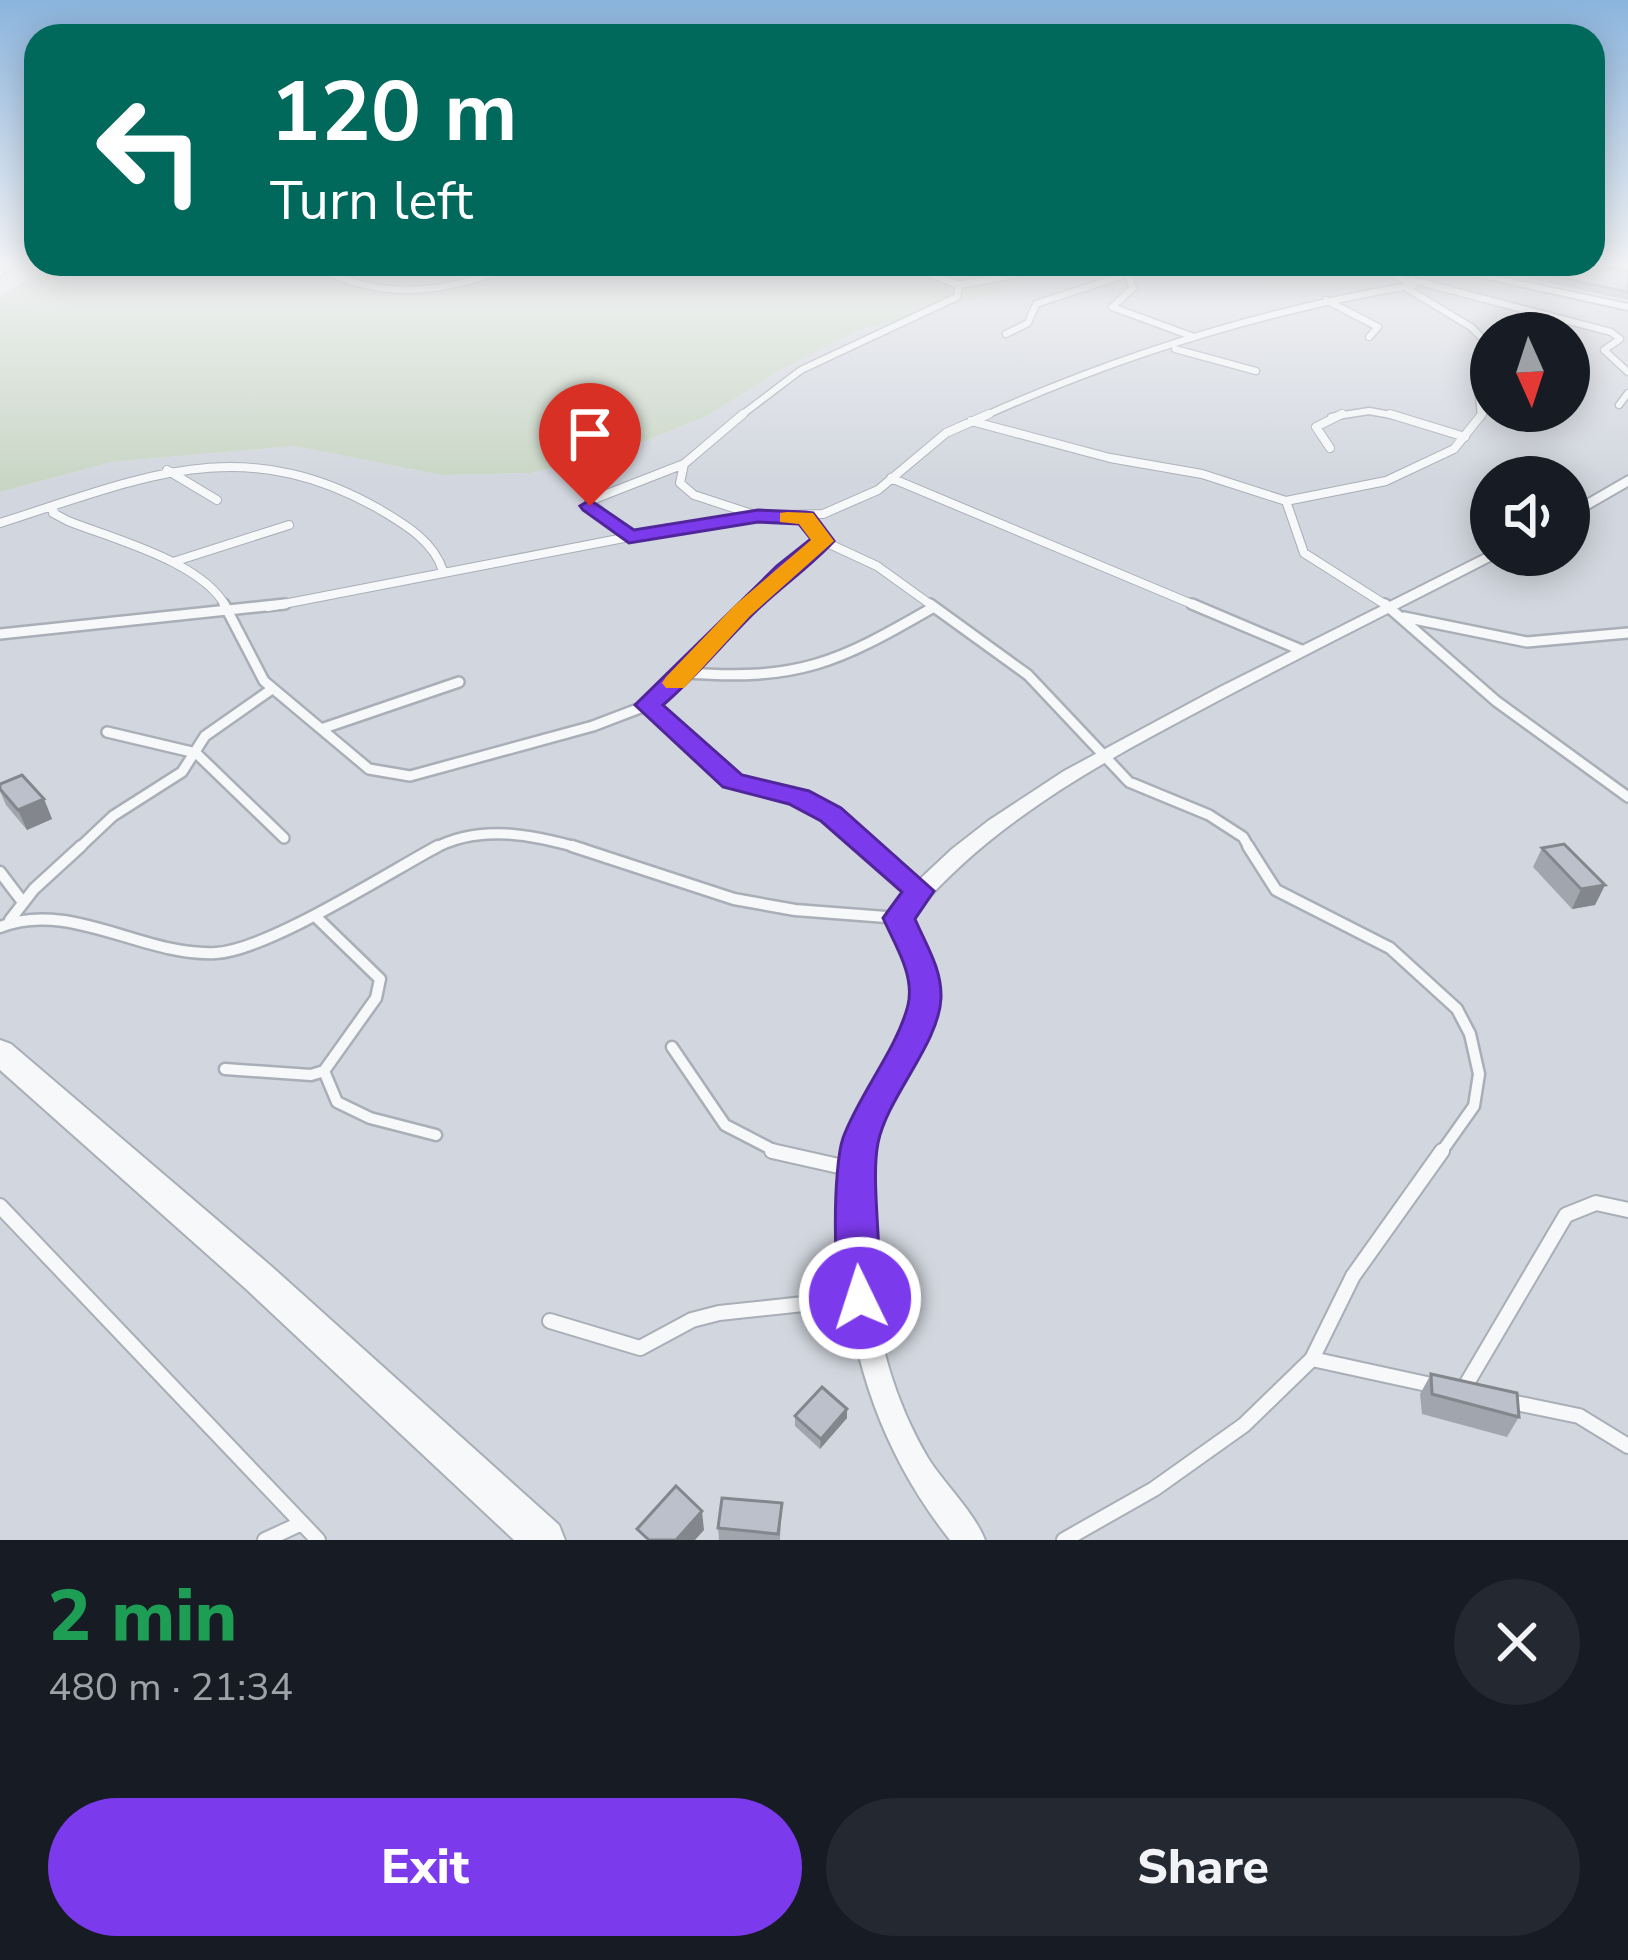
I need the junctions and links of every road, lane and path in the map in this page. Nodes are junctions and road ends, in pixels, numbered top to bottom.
1 (875, 337) edge
2 (1192, 337) edge
3 (1199, 337) edge
4 (1617, 337) edge
5 (1195, 338) junction
6 (1172, 348) junction
7 (1256, 370) dead end
8 (1628, 372) edge
9 (1628, 393) edge
10 (1619, 405) dead end
11 (971, 421) junction
12 (1470, 430) edge
13 (1465, 437) junction
14 (1330, 448) dead end
15 (683, 464) junction
16 (167, 470) junction
17 (891, 478) junction
18 (1628, 480) edge
19 (217, 500) dead end
20 (1286, 501) junction
21 (1590, 503) edge
22 (54, 507) junction
23 (758, 516) junction
24 (805, 518) junction
25 (0, 523) edge
26 (289, 525) dead end
27 (629, 537) junction
28 (823, 541) junction
29 (173, 562) junction
30 (1470, 567) edge
31 (443, 571) junction
32 (932, 608) junction
33 (230, 612) junction
34 (1394, 612) junction
35 (1628, 633) edge
36 (0, 634) edge
37 (1301, 650) junction
38 (687, 673) junction
39 (459, 682) dead end
40 (272, 689) junction
41 (648, 705) junction
42 (324, 728) junction
43 (107, 732) dead end
44 (196, 753) junction
45 (1103, 755) junction
46 (1628, 797) edge
47 (284, 838) dead end
48 (0, 872) edge
49 (919, 891) junction
50 (22, 901) junction
51 (315, 916) junction
52 (899, 918) junction
53 (5, 924) edge
54 (672, 1047) dead end
55 (0, 1052) edge
56 (225, 1069) dead end
57 (324, 1071) junction
58 (436, 1135) dead end
59 (858, 1170) junction
60 (0, 1206) edge
61 (1628, 1210) edge
62 (860, 1298) junction
63 (550, 1321) dead end
64 (1312, 1359) junction
65 (1463, 1391) junction
66 (1628, 1446) edge
67 (302, 1523) junction
68 (265, 1540) edge
69 (318, 1540) edge
70 (544, 1540) edge
71 (970, 1540) edge
72 (1064, 1540) edge

1 - 15 lane
2 - 5 lane
3 - 5 lane
4 - 8 lane
5 - 6 lane
6 - 7 lane
6 - 11 lane
9 - 10 lane
11 - 17 lane
11 - 20 lane
12 - 13 lane
13 - 14 lane
13 - 20 lane
15 - 23 lane
15 - 27 lane
16 - 19 lane
16 - 22 lane
16 - 31 lane
17 - 24 lane
17 - 37 lane
18 - 21 street
20 - 34 lane
22 - 25 lane
22 - 29 lane
23 - 24 lane
23 - 27 lane
24 - 28 lane
26 - 29 lane
27 - 31 lane
28 - 32 lane
28 - 38 lane
29 - 33 lane
30 - 34 street
31 - 33 lane
32 - 38 lane
32 - 45 lane
33 - 36 lane
33 - 40 lane
34 - 35 lane
34 - 37 street
34 - 46 lane
37 - 45 street
38 - 41 lane
39 - 42 lane
40 - 42 lane
40 - 44 lane
41 - 42 lane
41 - 49 lane
43 - 44 lane
44 - 47 lane
44 - 50 lane
45 - 49 street
45 - 64 lane
48 - 50 lane
49 - 52 street
50 - 53 lane
51 - 52 lane
51 - 53 lane
51 - 57 lane
52 - 59 street
54 - 59 lane
55 - 70 street
56 - 57 lane
57 - 58 lane
59 - 62 street
60 - 67 lane
61 - 65 lane
62 - 63 lane
62 - 71 street
64 - 65 lane
64 - 72 lane
65 - 66 lane
67 - 68 lane
67 - 69 lane

